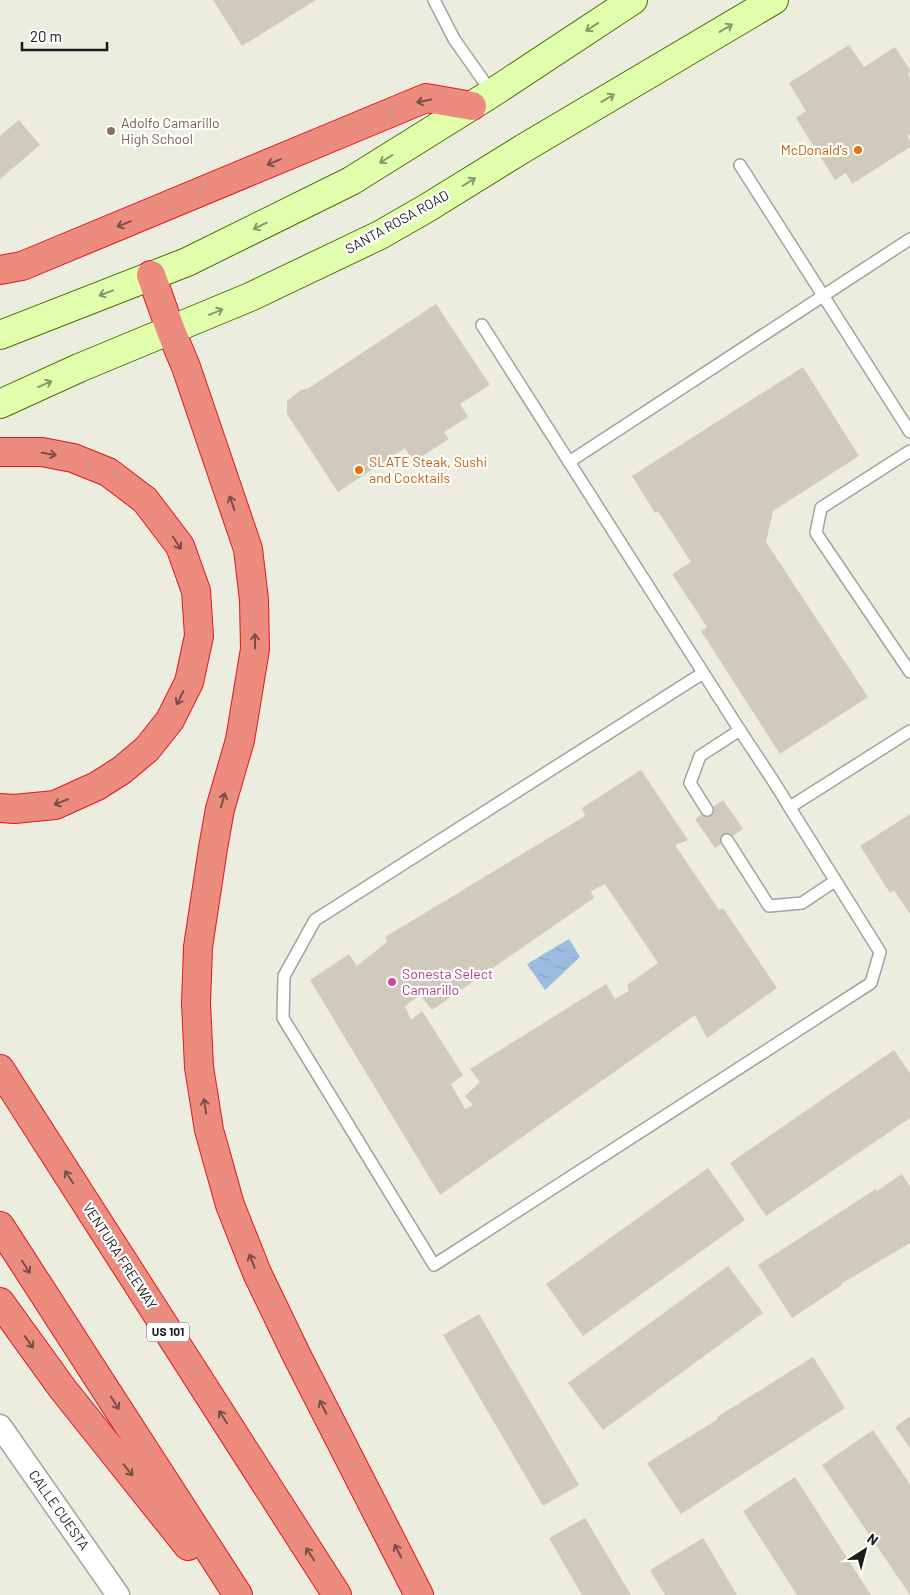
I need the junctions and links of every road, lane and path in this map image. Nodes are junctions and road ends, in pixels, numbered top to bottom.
1 (434, 0) edge
2 (633, 0) edge
3 (774, 0) edge
4 (482, 100) junction
5 (740, 165) dead end
6 (910, 240) edge
7 (0, 270) edge
8 (151, 275) junction
9 (822, 296) junction
10 (482, 325) dead end
11 (171, 331) junction
12 (0, 335) edge
13 (0, 404) edge
14 (910, 432) edge
15 (910, 451) edge
16 (0, 452) edge
17 (569, 462) junction
18 (910, 672) edge
19 (703, 673) junction
20 (740, 730) junction
21 (910, 731) edge
22 (790, 807) junction
23 (0, 808) edge
24 (707, 810) dead end
25 (727, 840) dead end
26 (835, 881) junction
27 (0, 1069) edge
28 (0, 1226) edge
29 (0, 1302) edge
30 (0, 1426) edge
31 (118, 1595) edge
32 (227, 1595) edge
33 (238, 1595) edge
34 (337, 1595) edge
35 (419, 1595) edge

1 - 4 lane
2 -> 4 main road
11 -> 3 main road, SANTA ROSA ROAD
4 -> 7 highway
4 -> 8 main road
5 - 9 lane
6 - 9 lane
8 - 11 highway
8 -> 12 main road
9 - 14 lane
9 - 17 lane
10 - 17 lane
13 -> 11 main road, SANTA ROSA ROAD
35 -> 11 highway
15 - 18 lane
16 -> 23 highway
17 - 19 lane
19 - 20 lane
19 - 26 lane
20 - 22 lane
20 - 24 lane
21 - 22 lane
22 - 26 lane
25 - 26 lane
34 -> 27 highway, VENTURA FREEWAY / US 101
28 -> 33 highway
29 -> 32 highway
30 - 31 street, CALLE CUESTA

